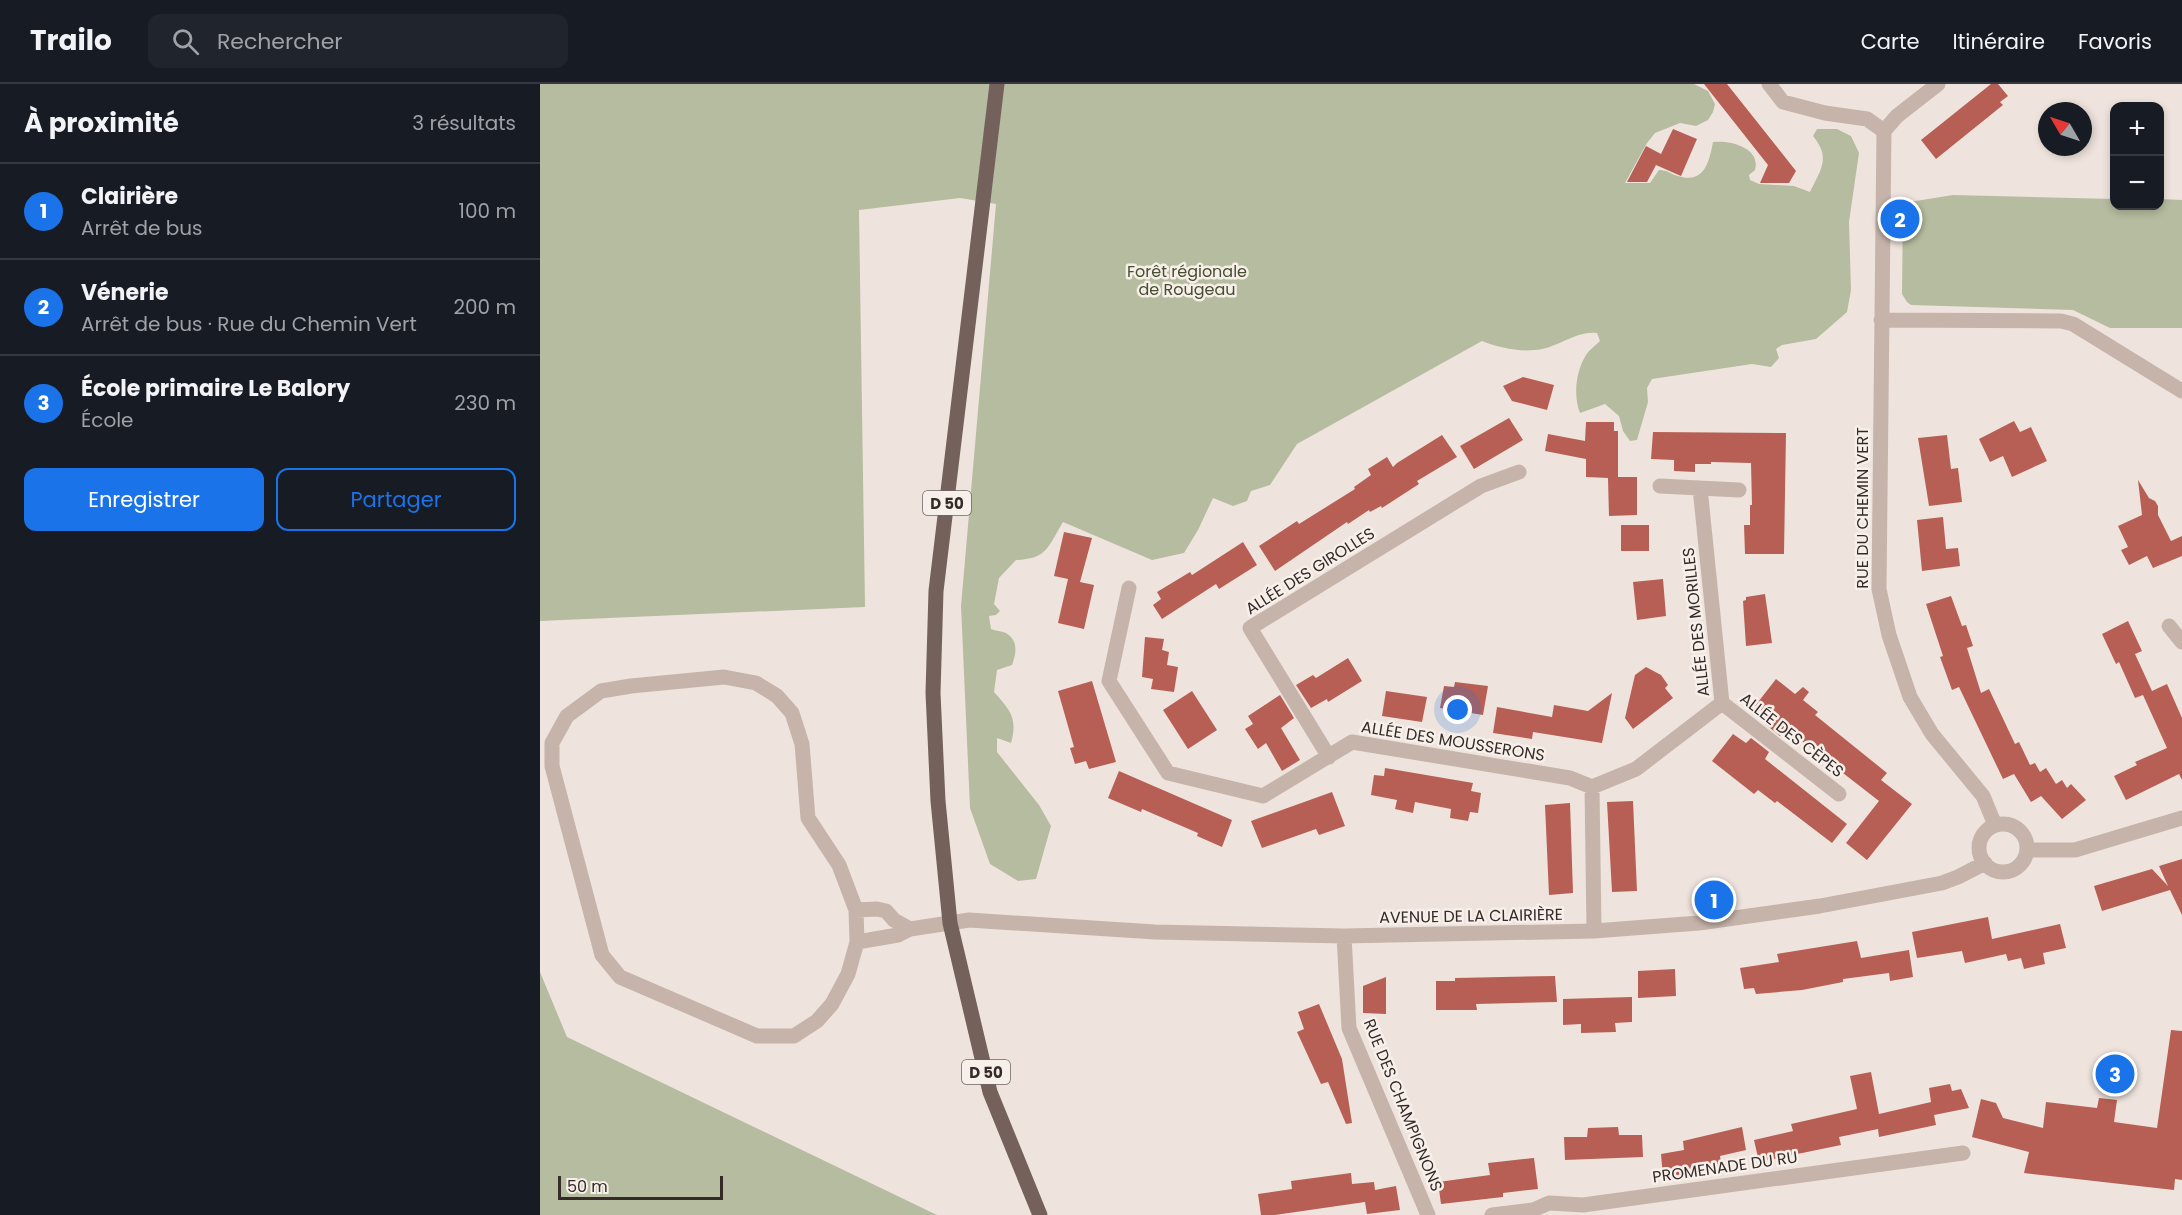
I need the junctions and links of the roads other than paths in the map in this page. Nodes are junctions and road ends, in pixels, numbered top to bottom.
1 (997, 84) edge
2 (1769, 84) edge
3 (1938, 84) edge
4 (1884, 131) junction
5 (1881, 320) junction
6 (2182, 390) edge
7 (1520, 472) dead end
8 (1660, 486) dead end
9 (1700, 488) junction
10 (1740, 490) dead end
11 (1129, 588) dead end
12 (2169, 626) dead end
13 (2182, 642) edge
14 (1722, 704) junction
15 (1329, 757) junction
16 (1592, 787) junction
17 (1839, 794) dead end
18 (2182, 818) edge
19 (1995, 825) junction
20 (2027, 850) junction
21 (1985, 863) junction
22 (856, 910) junction
23 (951, 923) junction
24 (910, 928) junction
25 (1594, 931) junction
26 (1344, 936) junction
27 (857, 942) junction
28 (1963, 1153) dead end
29 (1040, 1215) edge
30 (1428, 1215) edge
31 (1492, 1215) edge

1 - 23 main road, D 50
2 - 4 street
3 - 4 street
4 - 5 street, RUE DU CHEMIN VERT
5 - 6 street
5 - 19 street, RUE DU CHEMIN VERT
7 - 15 street, ALLÉE DES GIROLLES
8 - 9 street
9 - 10 street
9 - 14 street, ALLÉE DES MORILLES
11 - 15 street, ALLÉE DES MOUSSERONS
12 - 13 street
14 - 16 street, ALLÉE DES MORILLES
14 - 17 street, ALLÉE DES CÈPES
15 - 16 street, ALLÉE DES MOUSSERONS
16 - 25 street
18 - 20 street
19 - 20 street
19 - 21 street
20 - 21 street
21 - 25 street, AVENUE DE LA CLAIRIÈRE
22 - 24 street
22 - 27 street
22 - 27 street
23 - 24 street, AVENUE DE LA CLAIRIÈRE
23 - 26 street, AVENUE DE LA CLAIRIÈRE
23 - 29 main road, D 50
24 - 27 street, AVENUE DE LA CLAIRIÈRE
25 - 26 street, AVENUE DE LA CLAIRIÈRE
26 - 30 street, RUE DES CHAMPIGNONS
28 - 31 street, PROMENADE DU RU

